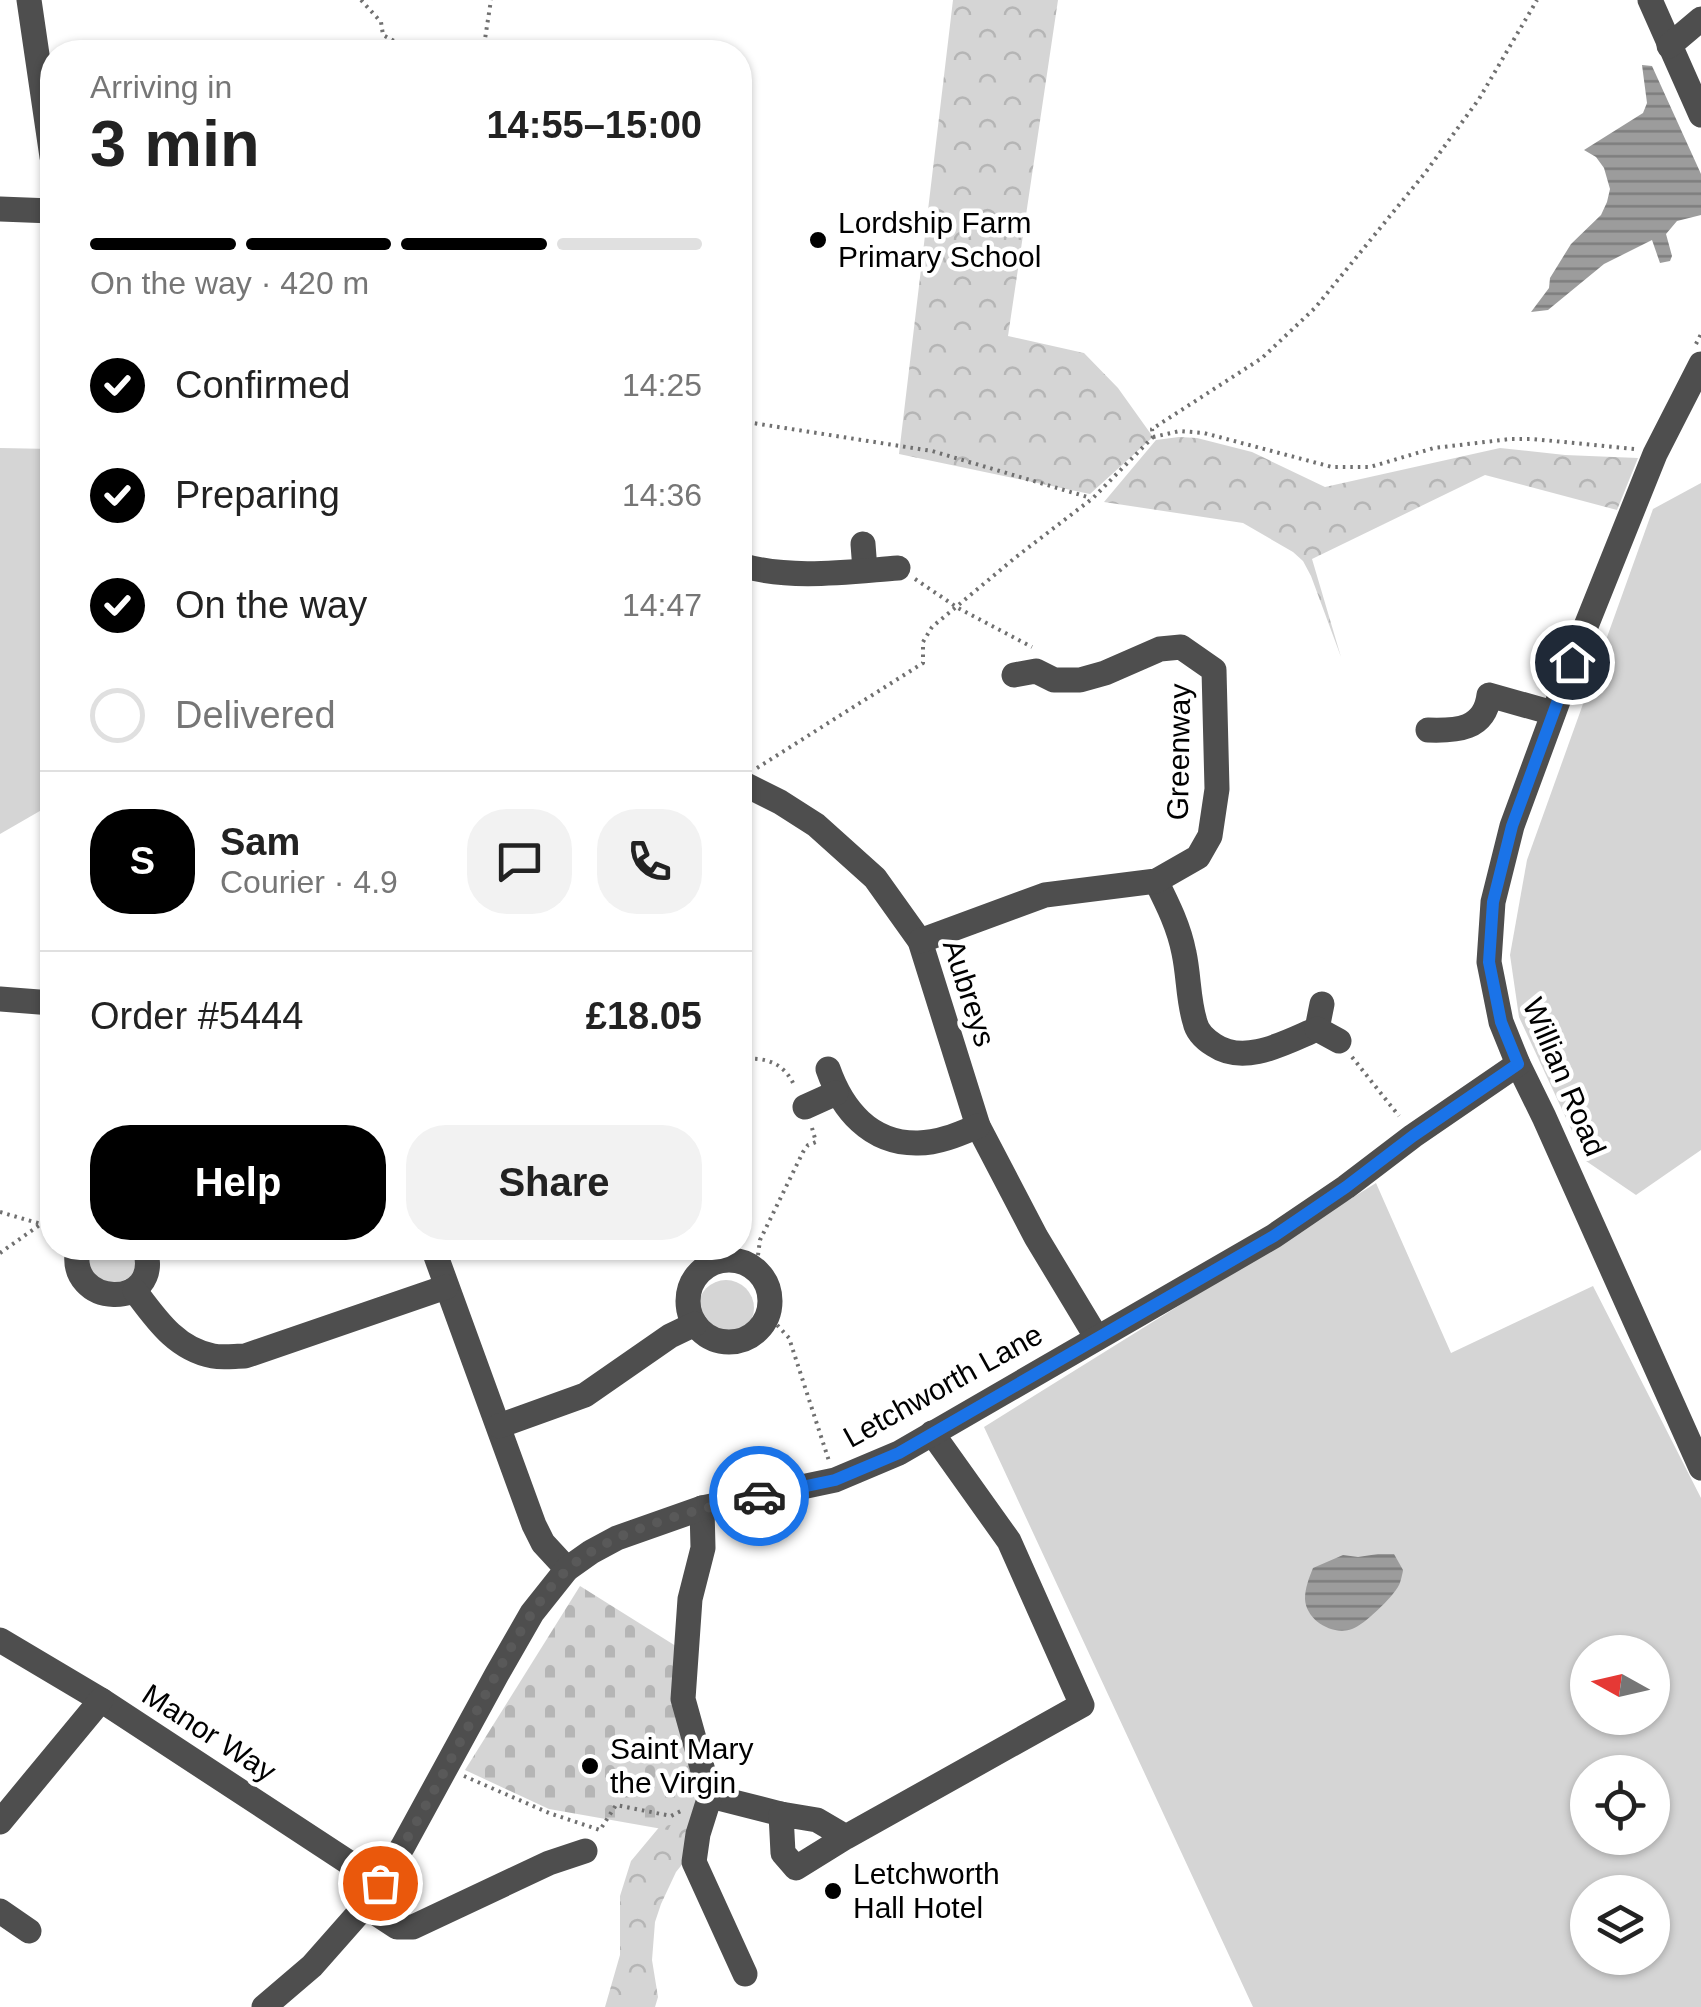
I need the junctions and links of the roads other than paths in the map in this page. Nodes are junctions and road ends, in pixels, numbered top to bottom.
1 (30, 0) edge
2 (1650, 0) edge
3 (1701, 19) edge
4 (1669, 46) junction
5 (40, 71) edge
6 (1701, 115) edge
7 (0, 210) edge
8 (40, 211) edge
9 (1701, 364) edge
10 (863, 544) dead end
11 (752, 567) edge
12 (898, 568) road end
13 (865, 570) junction
14 (1029, 665) road end
15 (1553, 713) junction
16 (1428, 730) dead end
17 (752, 783) edge
18 (1156, 881) junction
19 (920, 941) junction
20 (0, 998) edge
21 (40, 1003) edge
22 (1326, 1025) road end
23 (1518, 1064) junction
24 (806, 1108) road end
25 (978, 1126) junction
26 (76, 1260) edge
27 (147, 1260) edge
28 (436, 1260) edge
29 (721, 1260) edge
30 (730, 1260) edge
31 (446, 1287) junction
32 (135, 1291) junction
33 (695, 1324) junction
34 (1097, 1338) junction
35 (498, 1426) junction
36 (932, 1434) junction
37 (1701, 1468) edge
38 (702, 1508) junction
39 (567, 1570) junction
40 (0, 1640) edge
41 (101, 1700) junction
42 (710, 1796) junction
43 (781, 1814) junction
44 (0, 1822) edge
45 (846, 1837) junction
46 (585, 1851) dead end
47 (380, 1883) junction
48 (365, 1906) junction
49 (0, 1911) edge
50 (30, 1931) dead end
51 (746, 1974) dead end
52 (282, 2002) edge

1 - 5 street
2 - 4 street
3 - 4 street
4 - 6 street
7 - 8 street
9 - 15 street, Willian Road
10 - 13 street
11 - 13 street
12 - 13 street
14 - 18 street, Greenway
15 - 16 street
15 - 23 street, Willian Road
17 - 19 street, Aubreys
18 - 19 street, Greenway
18 - 22 street
19 - 25 street, Aubreys
20 - 21 street
23 - 34 street, Letchworth Lane
23 - 37 street, Willian Road
24 - 25 street
25 - 34 street, Aubreys
26 - 32 street
27 - 32 street
28 - 31 street
29 - 33 street
30 - 33 street
31 - 32 street
31 - 35 street
33 - 35 street
34 - 36 street, Letchworth Lane
35 - 39 street
36 - 38 street, Letchworth Lane
36 - 45 street
38 - 39 street, Letchworth Lane
38 - 42 street
39 - 47 street, Letchworth Lane
40 - 41 street, Manor Way
41 - 44 street
41 - 47 street, Manor Way
42 - 43 street
42 - 51 street
43 - 45 street
43 - 45 street
46 - 48 street
47 - 48 street, Letchworth Lane
48 - 52 street, Letchworth Lane
49 - 50 street

